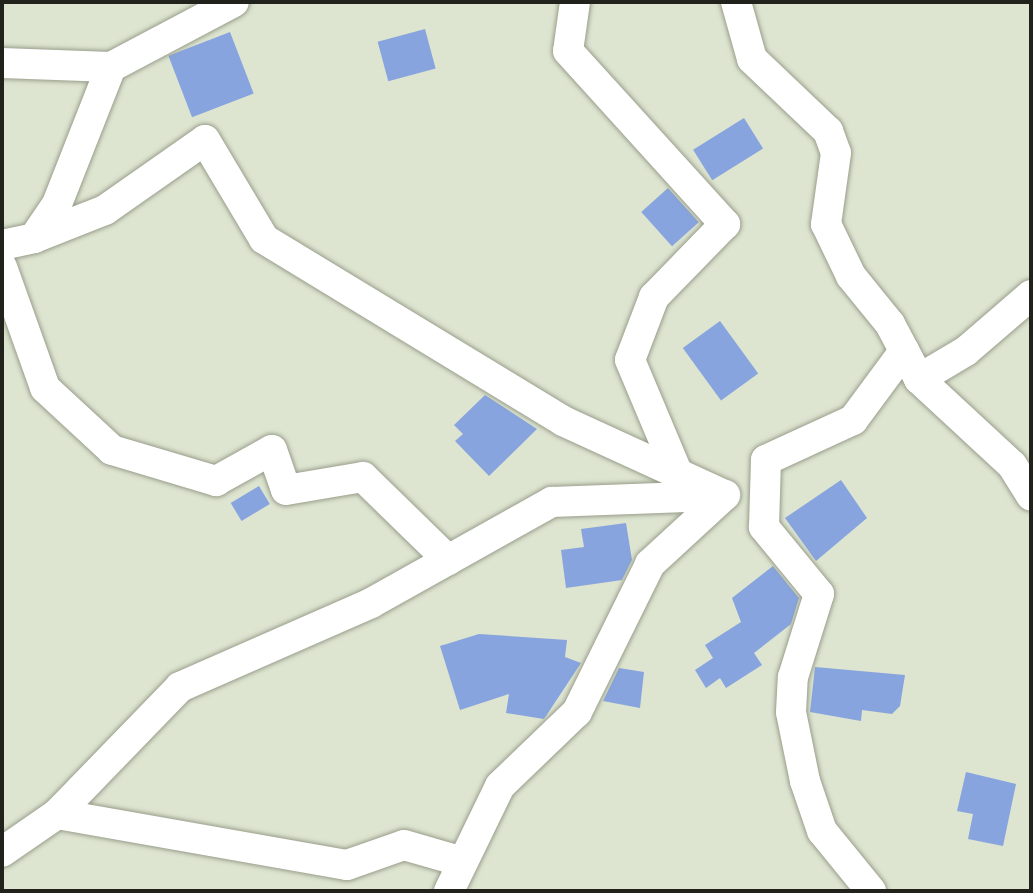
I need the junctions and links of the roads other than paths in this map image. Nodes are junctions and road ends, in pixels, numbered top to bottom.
1 (234, 2) edge
2 (575, 2) edge
3 (736, 2) edge
4 (2, 63) edge
5 (111, 67) junction
6 (34, 238) junction
7 (2, 245) edge
8 (2, 267) edge
9 (1031, 295) edge
10 (904, 351) junction
11 (919, 379) junction
12 (678, 474) junction
13 (725, 495) junction
14 (1031, 495) edge
15 (448, 560) junction
16 (57, 814) junction
17 (2, 852) edge
18 (463, 862) junction
19 (449, 891) edge
20 (871, 891) edge

1 - 5 street
2 - 12 street
3 - 10 street
4 - 5 street
5 - 6 street
6 - 7 street
6 - 12 street
8 - 15 street
9 - 11 street
10 - 11 street
10 - 20 street
11 - 14 street
12 - 13 street
13 - 15 street
13 - 18 street
15 - 16 street
16 - 17 street
16 - 18 street
18 - 19 street

